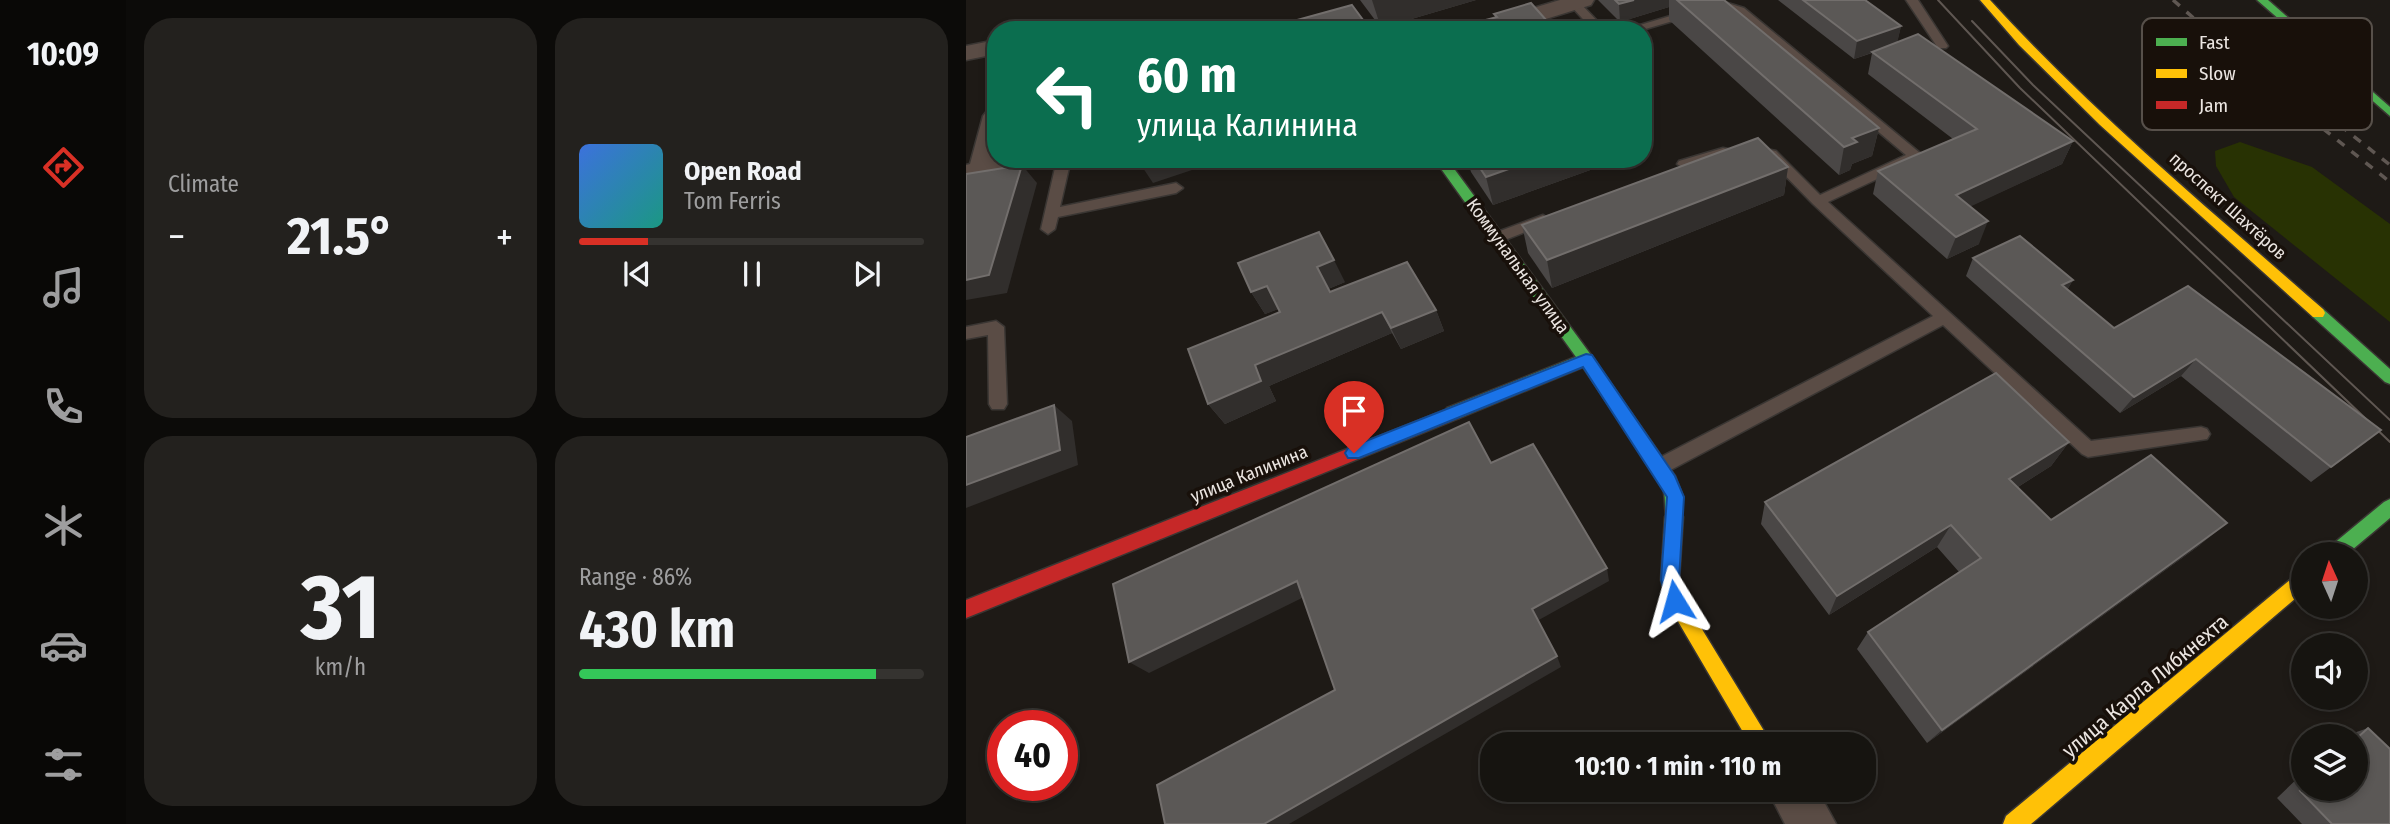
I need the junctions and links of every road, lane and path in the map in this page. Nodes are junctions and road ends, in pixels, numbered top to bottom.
1 (1912, 0) edge
2 (1985, 0) edge
3 (2262, 0) edge
4 (1578, 2) edge
5 (2282, 18) edge
6 (1515, 21) edge
7 (1593, 21) edge
8 (1652, 23) edge
9 (1942, 46) dead end
10 (987, 49) edge
11 (966, 53) edge
12 (2372, 97) edge
13 (2390, 113) edge
14 (987, 139) edge
15 (1758, 141) edge
16 (1733, 148) edge
17 (1684, 164) edge
18 (1062, 168) edge
19 (1448, 168) edge
20 (974, 171) edge
21 (1176, 188) dead end
22 (1818, 201) junction
23 (1561, 213) edge
24 (1497, 237) junction
25 (1945, 317) junction
26 (966, 333) edge
27 (1586, 359) junction
28 (2390, 378) edge
29 (998, 404) dead end
30 (2201, 435) dead end
31 (1659, 467) junction
32 (2390, 507) edge
33 (2348, 542) edge
34 (2291, 590) edge
35 (966, 609) edge
36 (1755, 732) edge
37 (1798, 802) edge
38 (1812, 824) edge
39 (2014, 824) edge

1 - 9 lane
2 - 28 street, проспект Шахтёров
3 - 5 street
4 - 6 street
4 - 7 lane
8 - 22 lane
10 - 11 street
12 - 13 street
14 - 20 street
15 - 22 lane
16 - 17 lane
18 - 21 lane
19 - 24 street, Коммунальная улица
22 - 25 lane
23 - 24 lane
24 - 27 street, Коммунальная улица
25 - 30 lane
25 - 31 lane
26 - 29 lane
27 - 31 street, Коммунальная улица
27 - 35 street, улица Калинина
31 - 36 street, Коммунальная улица
32 - 33 street
34 - 39 street, улица Карла Либкнехта
37 - 38 street

